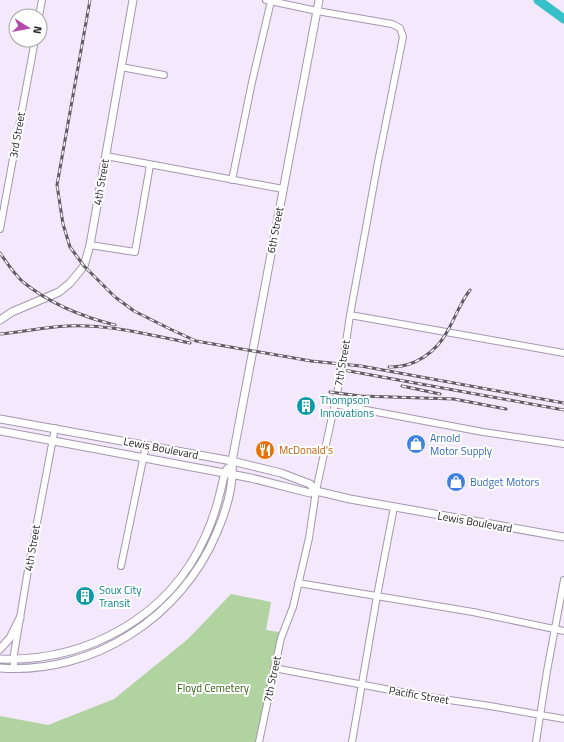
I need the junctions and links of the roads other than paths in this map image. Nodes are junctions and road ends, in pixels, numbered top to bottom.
1 (133, 0) edge
2 (268, 0) edge
3 (319, 0) edge
4 (317, 11) junction
5 (34, 48) edge
6 (121, 67) junction
7 (164, 75) dead end
8 (106, 156) junction
9 (150, 165) junction
10 (232, 180) junction
11 (283, 189) junction
12 (0, 229) edge
13 (90, 245) junction
14 (350, 315) junction
15 (1, 318) edge
16 (564, 353) edge
17 (334, 404) junction
18 (0, 419) edge
19 (55, 428) junction
20 (0, 431) edge
21 (53, 440) junction
22 (564, 444) edge
23 (146, 445) junction
24 (144, 457) junction
25 (232, 461) junction
26 (225, 472) junction
27 (234, 474) junction
28 (316, 491) junction
29 (394, 507) junction
30 (564, 537) edge
31 (121, 566) dead end
32 (564, 580) edge
33 (298, 583) junction
34 (376, 596) junction
35 (20, 618) junction
36 (555, 630) junction
37 (564, 631) edge
38 (0, 648) edge
39 (0, 659) edge
40 (14, 659) junction
41 (0, 668) edge
42 (274, 668) junction
43 (14, 669) junction
44 (362, 685) junction
45 (540, 715) junction
46 (564, 719) edge
47 (260, 742) edge
48 (352, 742) edge
49 (536, 742) edge

1 - 6 main road, 4th Street
2 - 4 street
2 - 10 street
3 - 4 main road, 6th Street
4 - 11 main road, 6th Street
4 - 14 street, 7th Street
5 - 12 street, 3rd Street
6 - 7 street
6 - 8 main road, 4th Street
8 - 9 street
8 - 13 main road, 4th Street
9 - 10 street
9 - 13 street
10 - 11 street
11 - 25 main road, 6th Street
13 - 15 main road, 4th Street
14 - 16 street
14 - 17 street, 7th Street
17 - 22 street
17 - 28 street, 7th Street
18 - 19 main road, Lewis Boulevard
19 - 21 street, 4th Street
19 - 23 main road, Lewis Boulevard
20 - 21 main road, Lewis Boulevard
21 - 24 main road, Lewis Boulevard
21 - 35 street, 4th Street
23 - 24 street
23 - 25 main road, Lewis Boulevard
24 - 26 main road, Lewis Boulevard
24 - 31 street
25 - 26 main road, 6th Street
25 - 27 main road, 6th Street
25 - 28 main road, Lewis Boulevard
26 - 27 main road, Lewis Boulevard
26 - 40 main road, 6th Street
27 - 28 main road, Lewis Boulevard
27 - 43 main road
28 - 29 main road, Lewis Boulevard
28 - 33 street, 7th Street
29 - 30 main road, Lewis Boulevard
29 - 34 street
32 - 36 street
33 - 34 street
33 - 42 street, 7th Street
34 - 36 street
34 - 44 street
35 - 38 main road
35 - 40 street, 4th Street
36 - 37 street
36 - 45 street
39 - 40 main road, 6th Street
40 - 43 street, 4th Street
41 - 43 main road
42 - 44 street, Pacific Street
42 - 47 street, 7th Street
44 - 45 street, Pacific Street
44 - 48 street
45 - 46 street, Pacific Street
45 - 49 street

